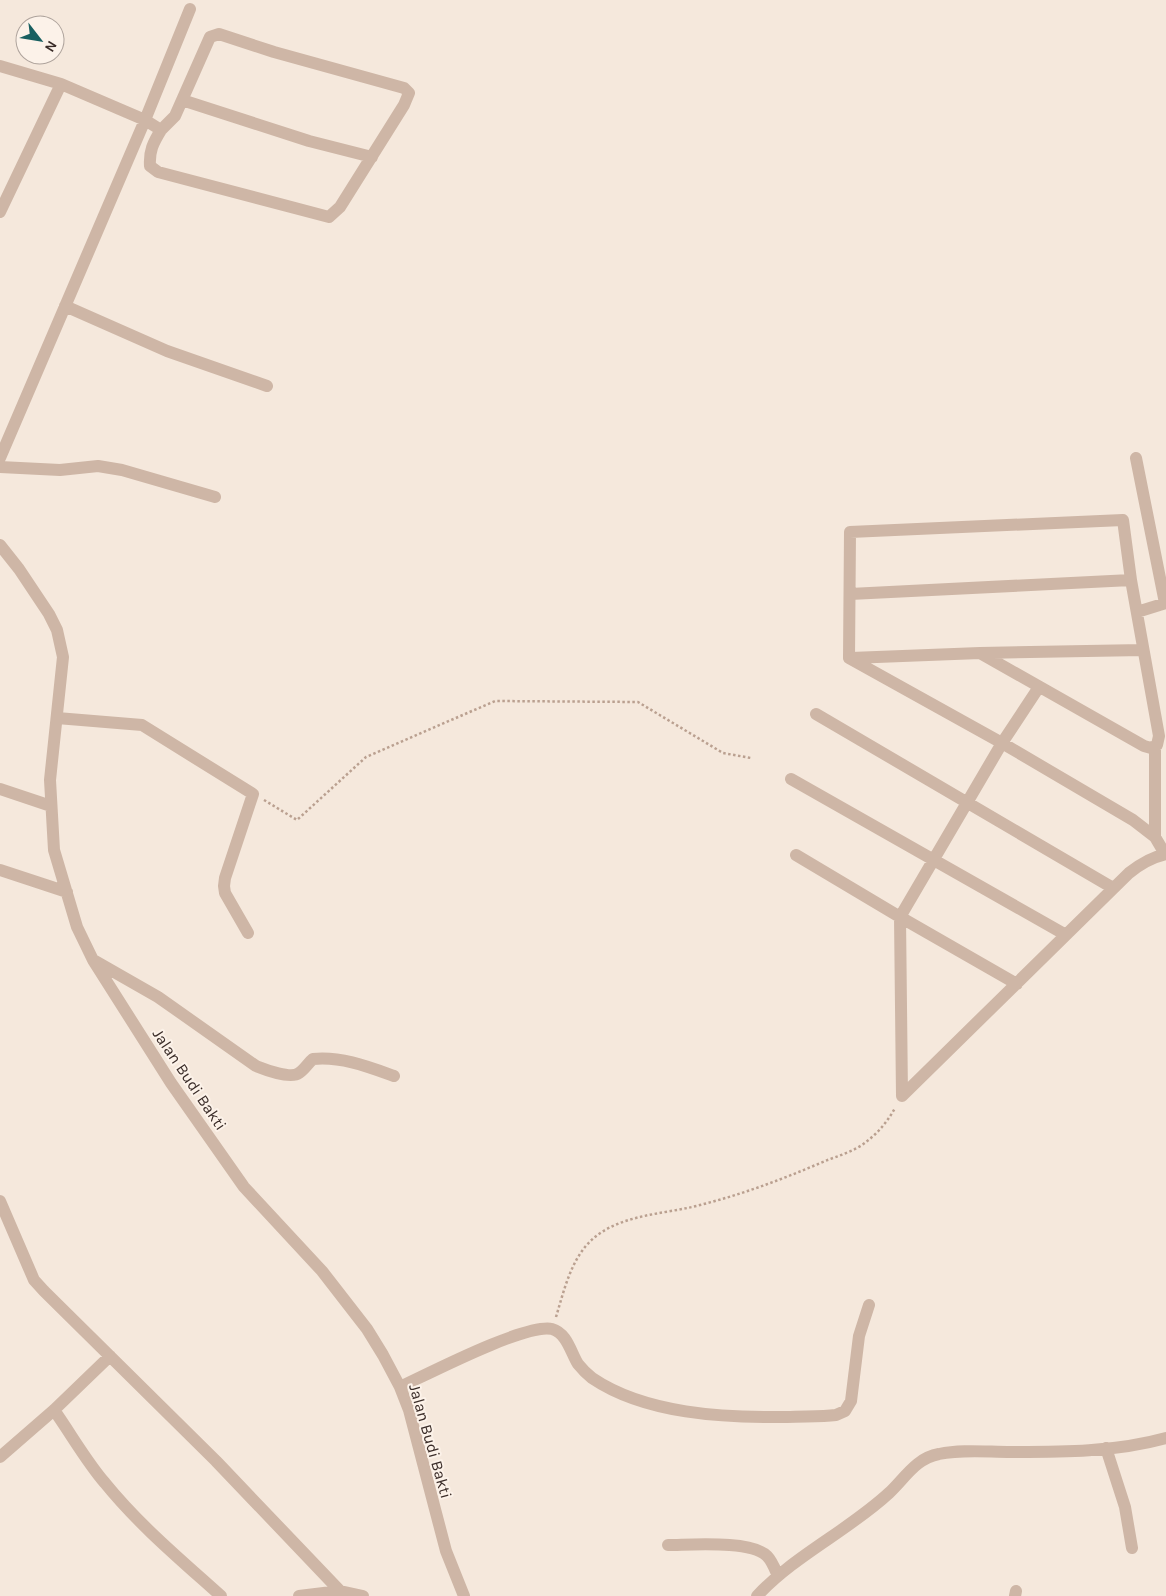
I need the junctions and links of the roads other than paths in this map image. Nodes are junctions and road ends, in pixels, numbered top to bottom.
1 (190, 9) dead end
2 (0, 66) edge
3 (60, 84) junction
4 (182, 100) junction
5 (145, 120) junction
6 (161, 130) junction
7 (372, 157) junction
8 (0, 212) edge
9 (65, 306) junction
10 (267, 386) dead end
11 (0, 458) edge
12 (1136, 458) dead end
13 (0, 467) edge
14 (215, 497) dead end
15 (0, 545) edge
16 (1131, 580) junction
17 (850, 594) junction
18 (1165, 603) edge
19 (1137, 612) junction
20 (1143, 650) junction
21 (980, 653) junction
22 (849, 658) junction
23 (1039, 687) junction
24 (816, 714) dead end
25 (56, 718) junction
26 (1002, 743) junction
27 (1155, 747) junction
28 (791, 779) dead end
29 (0, 789) edge
30 (968, 802) junction
31 (51, 806) junction
32 (1155, 836) junction
33 (1166, 854) edge
34 (796, 855) dead end
35 (933, 860) junction
36 (0, 870) edge
37 (1113, 888) junction
38 (67, 892) junction
39 (900, 918) junction
40 (248, 934) dead end
41 (1066, 936) junction
42 (93, 960) junction
43 (1017, 984) junction
44 (394, 1076) dead end
45 (0, 1201) edge
46 (869, 1306) dead end
47 (110, 1356) junction
48 (400, 1387) junction
49 (54, 1410) junction
50 (1166, 1438) edge
51 (1106, 1448) junction
52 (0, 1457) edge
53 (668, 1545) dead end
54 (1132, 1548) dead end
55 (778, 1576) junction
56 (340, 1591) junction
57 (221, 1596) edge
58 (299, 1596) edge
59 (363, 1596) edge
60 (464, 1596) edge
61 (757, 1596) edge

1 - 5 street
2 - 3 street
3 - 5 street
3 - 8 street
4 - 6 street
4 - 7 street
4 - 7 street
5 - 6 street
5 - 9 street
6 - 7 street
9 - 10 street
9 - 11 street
12 - 18 street
13 - 14 street
15 - 25 street, Jalan Budi Bakti
16 - 17 street
16 - 17 street
16 - 19 street
17 - 22 street
18 - 19 street
19 - 20 street
20 - 21 street
20 - 27 street
21 - 22 street
21 - 23 street
22 - 26 street
23 - 26 street
23 - 27 street
24 - 30 street
25 - 31 street, Jalan Budi Bakti
25 - 40 street
26 - 30 street
26 - 32 street
27 - 32 street
28 - 35 street
29 - 31 street
30 - 35 street
30 - 37 street
31 - 38 street, Jalan Budi Bakti
32 - 33 street
33 - 37 street
34 - 39 street
35 - 39 street
35 - 41 street
36 - 38 street
37 - 41 street
38 - 42 street, Jalan Budi Bakti
39 - 43 street
39 - 43 street
41 - 43 street
42 - 44 street
42 - 48 street, Jalan Budi Bakti
45 - 47 street
46 - 48 street
47 - 49 street
47 - 56 street
48 - 60 street, Jalan Budi Bakti
49 - 52 street
49 - 57 street
50 - 51 street
51 - 54 street
51 - 55 street
53 - 55 street
55 - 61 street
56 - 58 street
56 - 59 street

